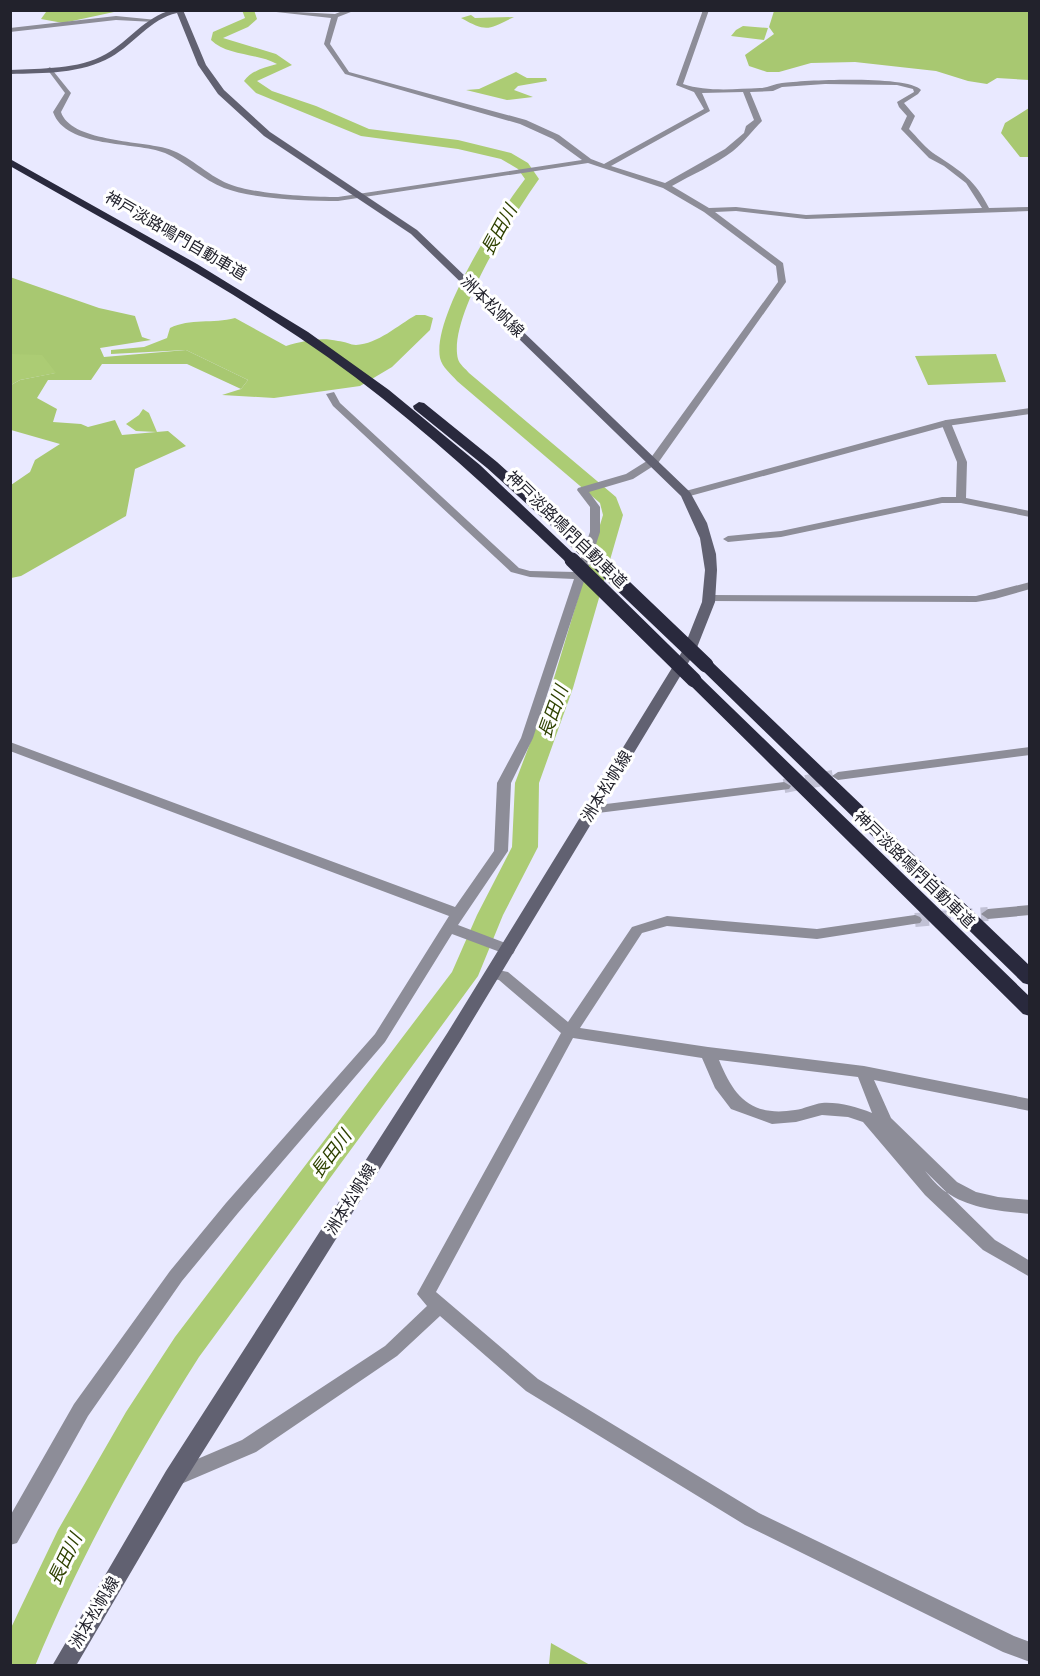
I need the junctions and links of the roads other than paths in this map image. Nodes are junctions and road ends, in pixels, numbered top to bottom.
1 (188, 10) edge
2 (261, 10) edge
3 (353, 10) edge
4 (706, 10) edge
5 (179, 11) edge
6 (338, 14) edge
7 (154, 20) junction
8 (10, 30) edge
9 (51, 69) junction
10 (10, 72) edge
11 (746, 90) junction
12 (697, 91) junction
13 (10, 151) edge
14 (588, 161) junction
15 (10, 162) edge
16 (604, 166) junction
17 (666, 186) junction
18 (362, 196) junction
19 (1029, 209) edge
20 (707, 210) junction
21 (987, 211) junction
22 (331, 394) dead end
23 (1029, 411) edge
24 (945, 423) junction
25 (654, 461) junction
26 (686, 494) junction
27 (961, 500) junction
28 (1029, 514) edge
29 (728, 539) dead end
30 (580, 576) junction
31 (1029, 585) edge
32 (709, 598) junction
33 (10, 746) edge
34 (1029, 751) edge
35 (838, 776) tunnel mouth
36 (784, 786) tunnel mouth
37 (590, 810) junction
38 (1029, 910) edge
39 (988, 914) tunnel mouth
40 (915, 920) tunnel mouth
41 (454, 921) junction
42 (507, 950) junction
43 (493, 974) junction
44 (1029, 978) edge
45 (1029, 1009) edge
46 (569, 1032) junction
47 (708, 1053) junction
48 (864, 1072) junction
49 (1029, 1106) edge
50 (1029, 1207) edge
51 (1029, 1270) edge
52 (439, 1306) junction
53 (174, 1478) junction
54 (10, 1536) edge
55 (1029, 1652) edge
56 (63, 1665) edge

1 - 5 street
2 - 6 street
3 - 6 street
4 - 12 street
5 - 7 main road
5 - 18 main road, 洲本松帆線
6 - 14 street
7 - 8 street
7 - 9 main road
9 - 10 main road
9 - 18 street
11 - 12 street
11 - 17 street
11 - 21 street
12 - 16 street
13 - 44 highway, 神戸淡路鳴門自動車道, bridge
14 - 16 street
14 - 18 street
15 - 45 highway, 神戸淡路鳴門自動車道, bridge
16 - 17 street
17 - 20 street
18 - 25 main road, 洲本松帆線
19 - 21 street
20 - 21 street
20 - 25 street
22 - 30 street
23 - 24 street
24 - 26 street
24 - 27 street
25 - 26 main road, 洲本松帆線
25 - 30 street
26 - 32 main road, 洲本松帆線
27 - 28 street
27 - 29 street
30 - 41 street
31 - 32 street
32 - 37 main road, 洲本松帆線
33 - 41 street
34 - 35 street
36 - 37 street
37 - 42 main road, 洲本松帆線
38 - 39 street
40 - 46 street
41 - 42 street
41 - 54 street
42 - 43 main road, 洲本松帆線
43 - 46 street
43 - 53 main road, 洲本松帆線
46 - 47 street
46 - 52 street
47 - 48 street
47 - 51 street
48 - 49 street
48 - 50 street
52 - 53 street
52 - 55 street
53 - 56 main road, 洲本松帆線

